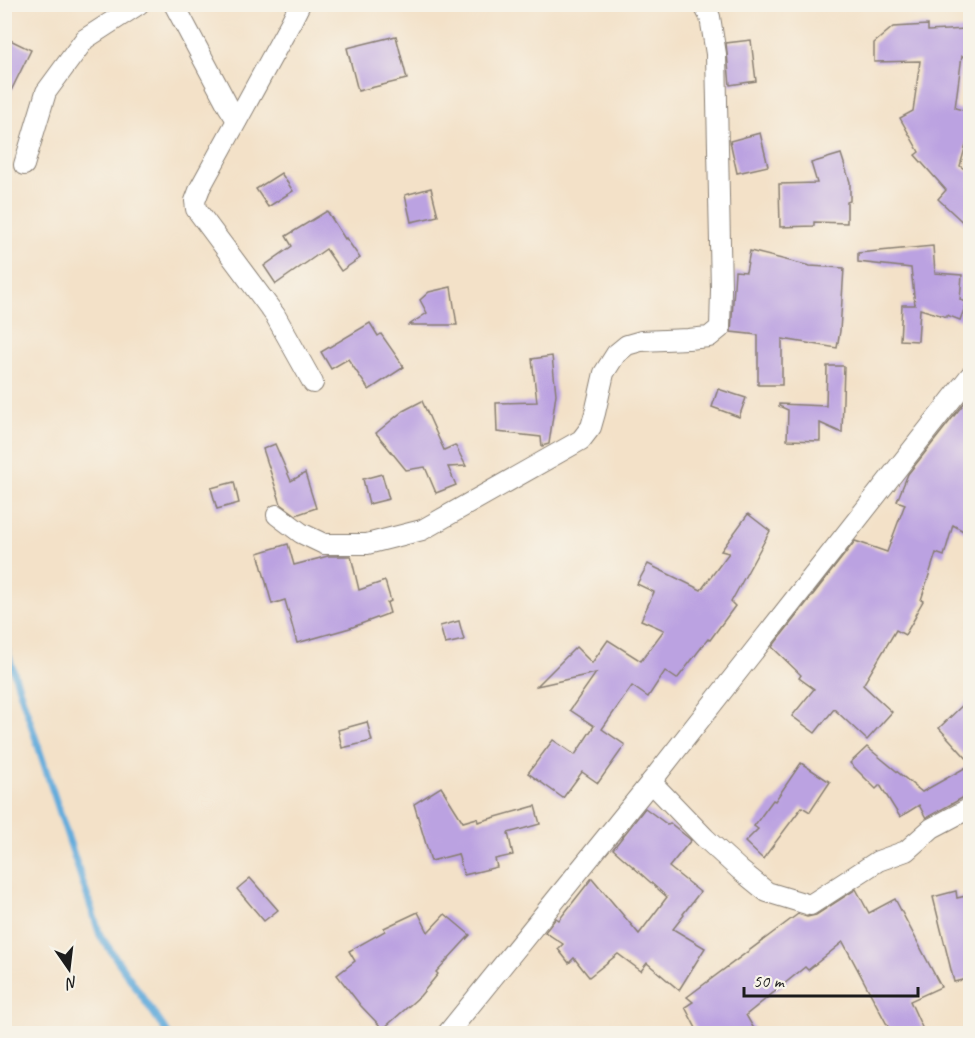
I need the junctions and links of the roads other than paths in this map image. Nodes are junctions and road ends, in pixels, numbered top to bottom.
1 (139, 4) edge
2 (174, 4) edge
3 (300, 4) edge
4 (704, 4) edge
5 (237, 120) junction
6 (24, 165) dead end
7 (970, 376) edge
8 (313, 383) dead end
9 (277, 515) dead end
10 (651, 782) junction
11 (970, 808) edge
12 (447, 1034) edge

1 - 6 street
2 - 5 street
3 - 5 street
4 - 9 street
5 - 8 street
7 - 10 street
10 - 11 street
10 - 12 street

